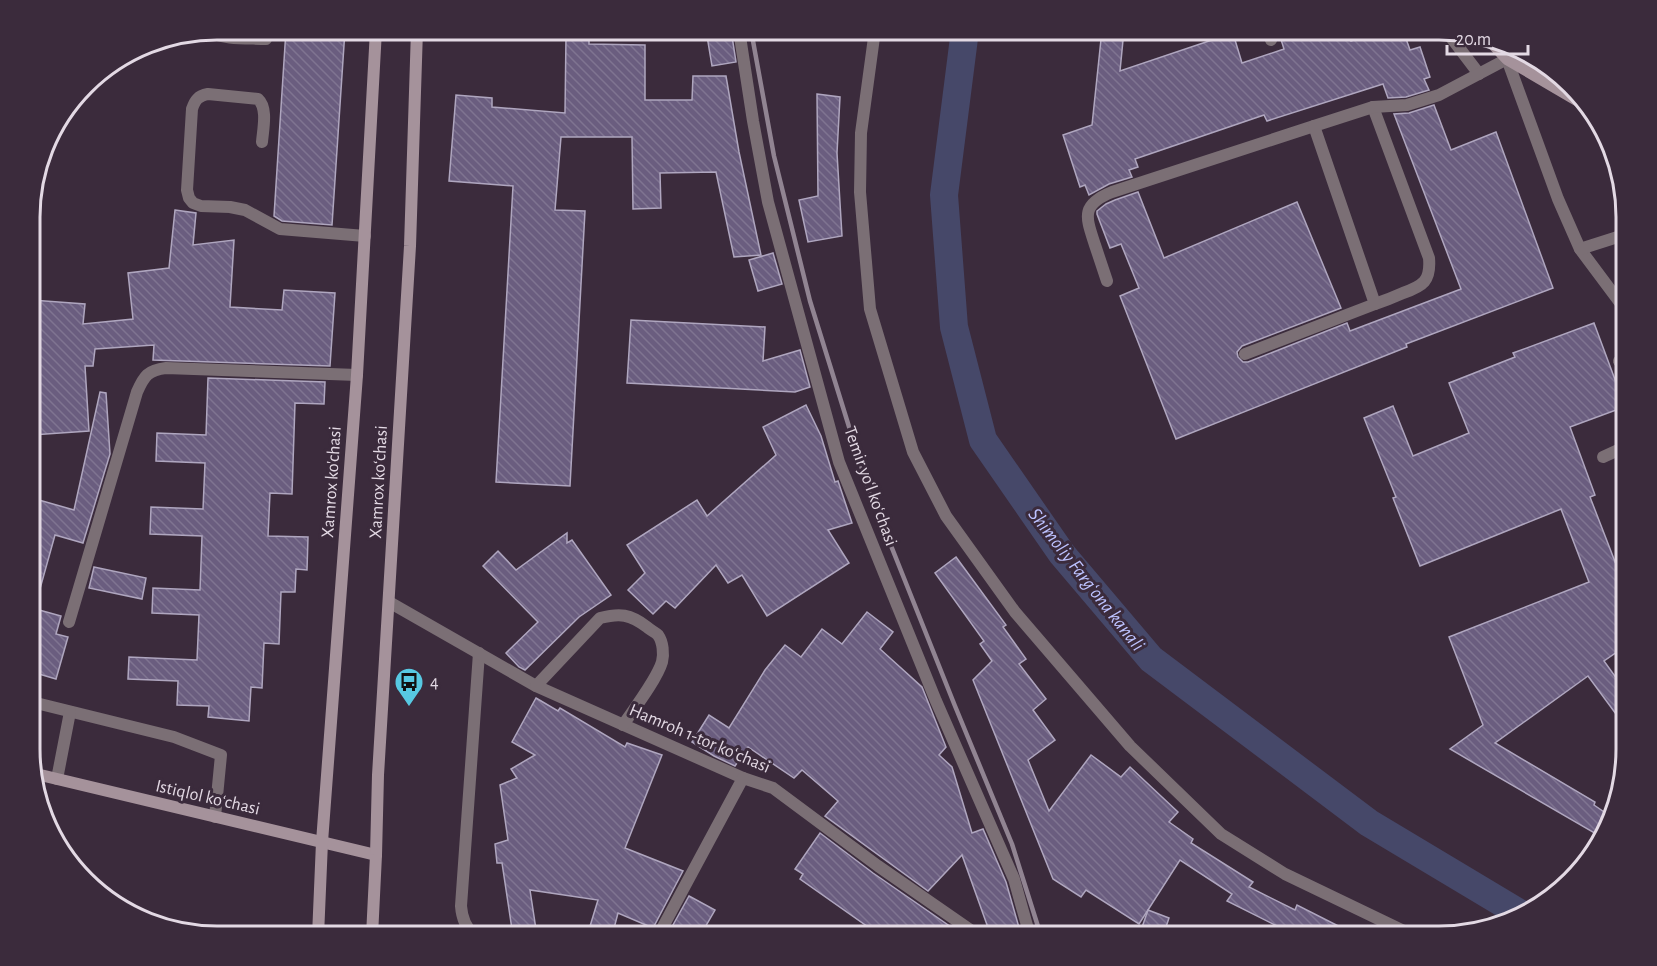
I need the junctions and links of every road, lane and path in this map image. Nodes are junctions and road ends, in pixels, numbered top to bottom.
1 (375, 40) edge
2 (417, 40) edge
3 (741, 40) edge
4 (874, 40) edge
5 (1454, 41) edge
6 (1500, 52) edge
7 (1507, 59) junction
8 (1479, 74) junction
9 (1567, 94) edge
10 (1373, 107) junction
11 (1314, 126) junction
12 (262, 141) dead end
13 (365, 236) junction
14 (1616, 238) edge
15 (1580, 249) junction
16 (1107, 281) dead end
17 (1616, 297) edge
18 (1375, 304) junction
19 (1245, 354) dead end
20 (357, 375) junction
21 (1616, 451) edge
22 (1604, 457) dead end
23 (389, 602) junction
24 (69, 622) dead end
25 (479, 653) junction
26 (536, 686) junction
27 (40, 704) edge
28 (70, 712) junction
29 (623, 725) junction
30 (43, 776) edge
31 (742, 778) junction
32 (57, 779) junction
33 (215, 817) junction
34 (322, 842) junction
35 (376, 855) junction
36 (964, 925) edge
37 (1027, 925) edge
38 (1391, 925) edge
39 (318, 926) edge
40 (373, 926) edge
41 (466, 926) edge
42 (664, 926) edge

1 - 13 main road, Xamrox ko'chasi
2 - 23 main road, Xamrox koʻchasi
3 - 37 street, Temir yoʻl koʻchasi
4 - 38 street
5 - 8 street
6 - 7 main road
7 - 8 street
7 - 9 main road
7 - 15 street
8 - 10 street
10 - 11 street
10 - 18 street
11 - 16 street
11 - 18 street
12 - 13 street
13 - 20 main road, Xamrox ko'chasi
14 - 15 street
15 - 17 street
18 - 19 street
20 - 24 street
20 - 34 main road, Xamrox ko'chasi
21 - 22 street
23 - 25 street, Hamroh 1-tor koʻchasi
23 - 35 main road, Xamrox koʻchasi
25 - 26 street, Hamroh 1-tor koʻchasi
25 - 41 street
26 - 29 street, Hamroh 1-tor koʻchasi
26 - 29 street
27 - 28 street
28 - 32 street
28 - 33 street
29 - 31 street, Hamroh 1-tor koʻchasi
30 - 32 main road, Istiqlol koʻchasi
31 - 36 street, Hamroh 1-tor koʻchasi
31 - 42 street
32 - 33 main road, Istiqlol koʻchasi
33 - 34 main road, Istiqlol koʻchasi
34 - 35 main road, Istiqlol koʻchasi
34 - 39 main road, Xamrox ko'chasi
35 - 40 main road, Xamrox koʻchasi

